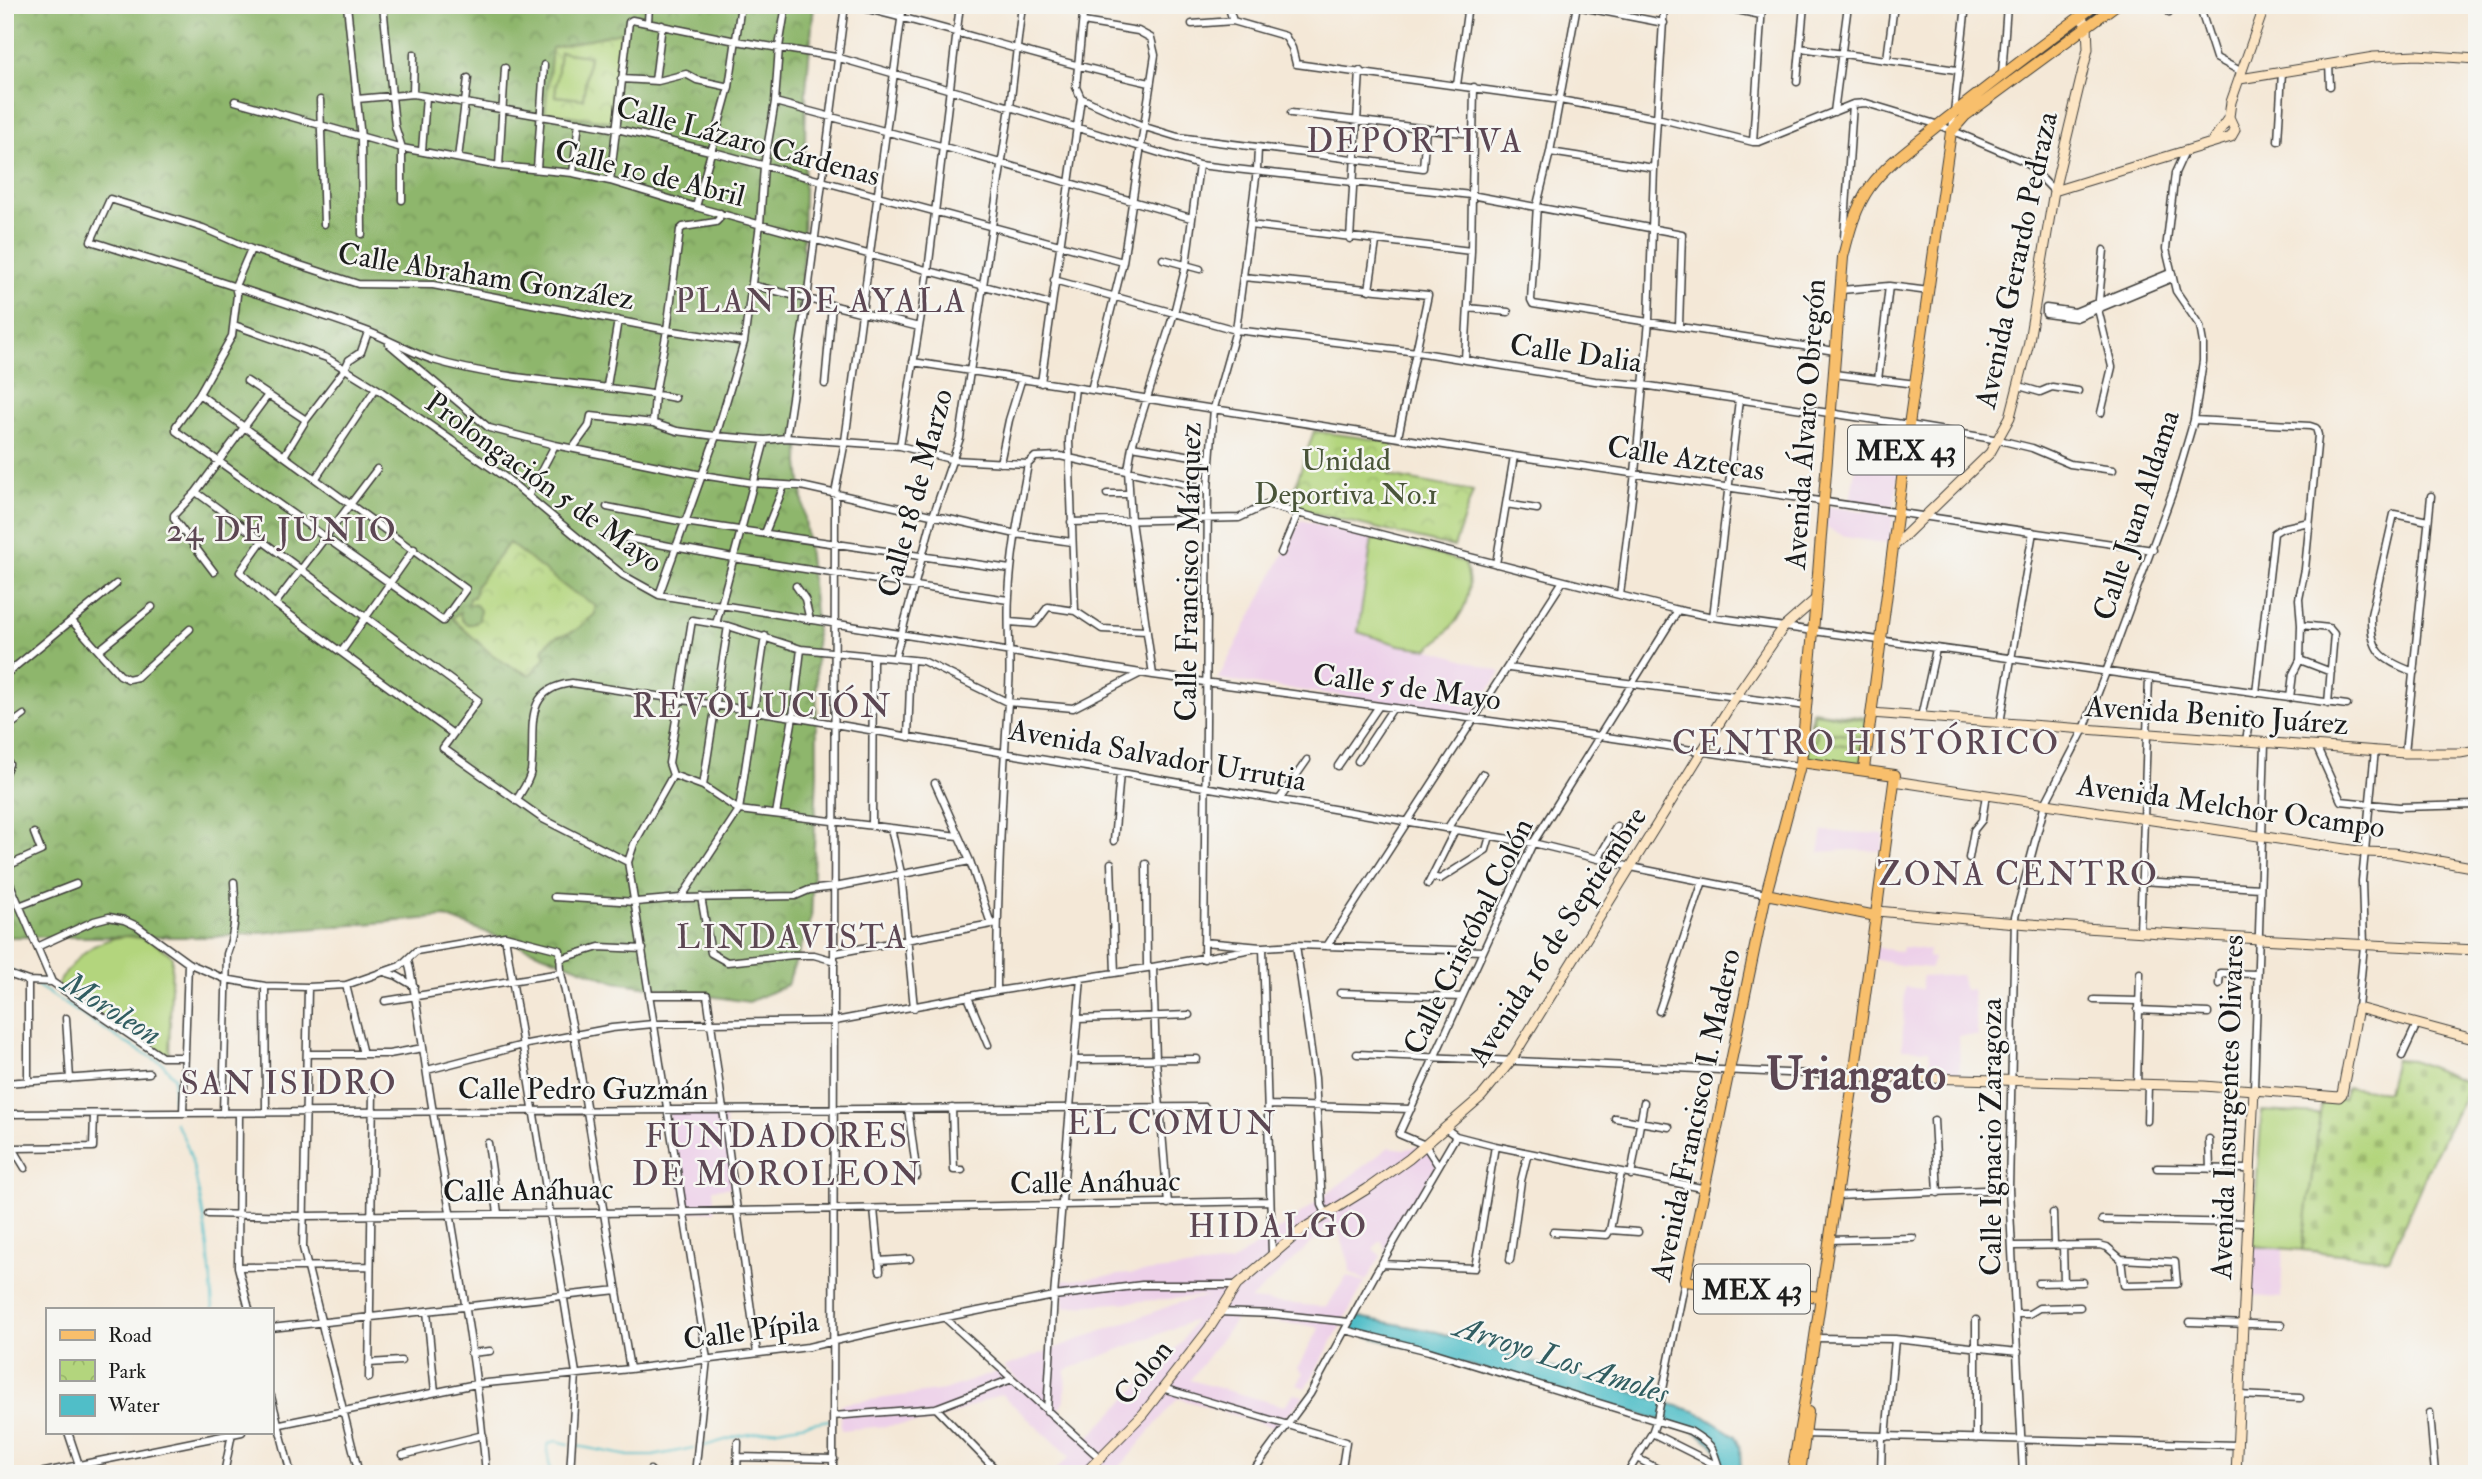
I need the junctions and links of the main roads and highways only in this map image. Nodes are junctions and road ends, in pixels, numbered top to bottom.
1 (2096, 5) edge
2 (2116, 5) edge
3 (2083, 21) junction
4 (2014, 72) junction
5 (1800, 764) junction
6 (1864, 769) junction
7 (1766, 894) junction
8 (1877, 914) junction
9 (1820, 1297) junction
10 (1802, 1434) junction
11 (1792, 1474) edge
12 (1800, 1474) edge

1 - 3 main road, MEX 43
2 - 3 main road, MEX 43
3 - 4 main road, MEX 43
4 - 5 main road, Avenida Álvaro Obregón / MEX 43
4 - 6 main road, MEX 43
5 - 6 main road
5 - 7 main road, Avenida Francisco I. Madero / MEX 43
6 - 8 main road, MEX 43
7 - 8 main road, Avenida Salvador Urrutia
7 - 9 main road, Avenida Francisco I. Madero / MEX 43
8 - 9 main road, MEX 43
9 - 10 main road, MEX 43
10 - 11 main road, MEX 43
10 - 12 main road, MEX 43

